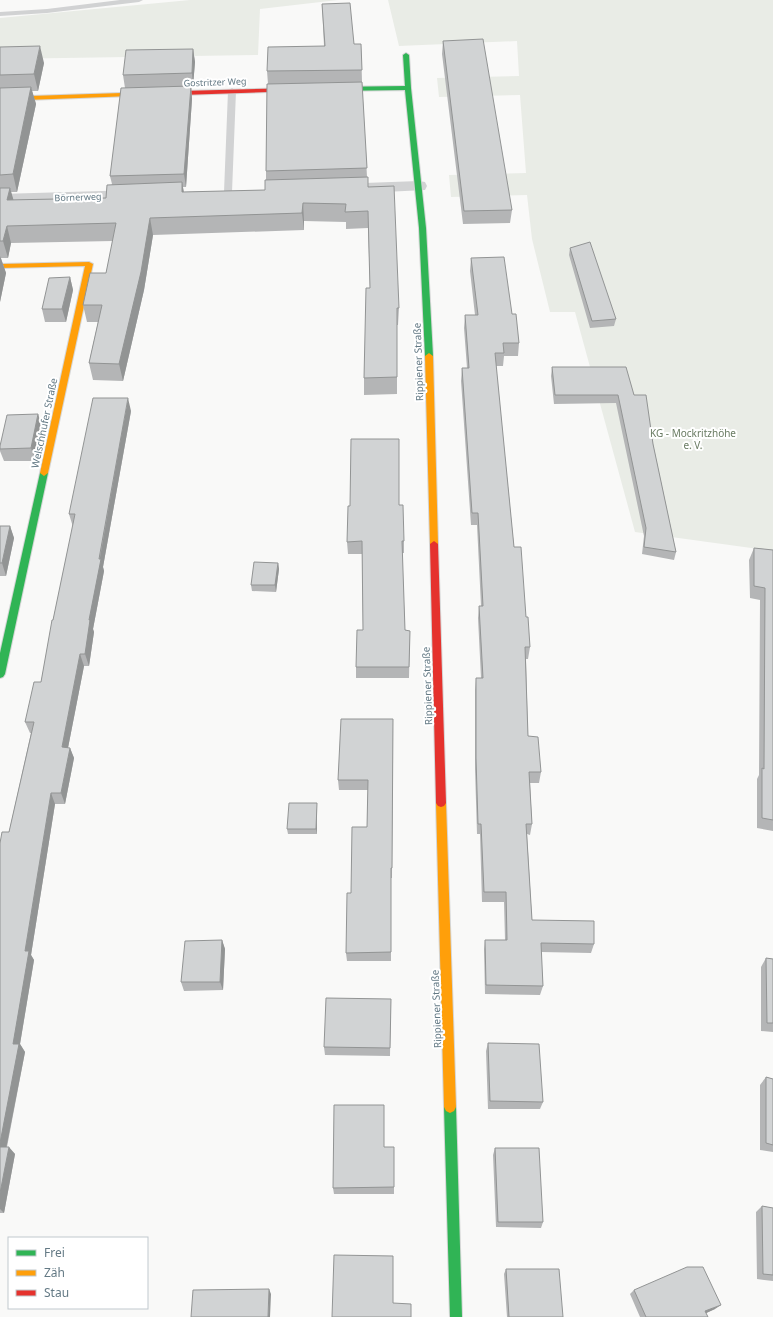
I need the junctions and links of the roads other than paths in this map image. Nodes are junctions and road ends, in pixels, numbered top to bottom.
1 (139, 0) edge
2 (0, 14) edge
3 (406, 54) dead end
4 (407, 88) junction
5 (304, 90) edge
6 (328, 90) edge
7 (232, 91) junction
8 (0, 99) edge
9 (419, 186) junction
10 (347, 188) edge
11 (228, 192) edge
12 (149, 194) edge
13 (0, 199) edge
14 (0, 266) edge
15 (0, 674) edge
16 (456, 1317) edge

1 - 2 lane
3 - 4 street, Rippiener Straße
4 - 6 street
4 - 9 street, Rippiener Straße
5 - 7 street, Gostritzer Weg
7 - 8 street, Gostritzer Weg
7 - 11 lane
9 - 10 street
9 - 16 street, Rippiener Straße
12 - 13 street, Börnerweg
14 - 15 street, Welschhufer Straße

